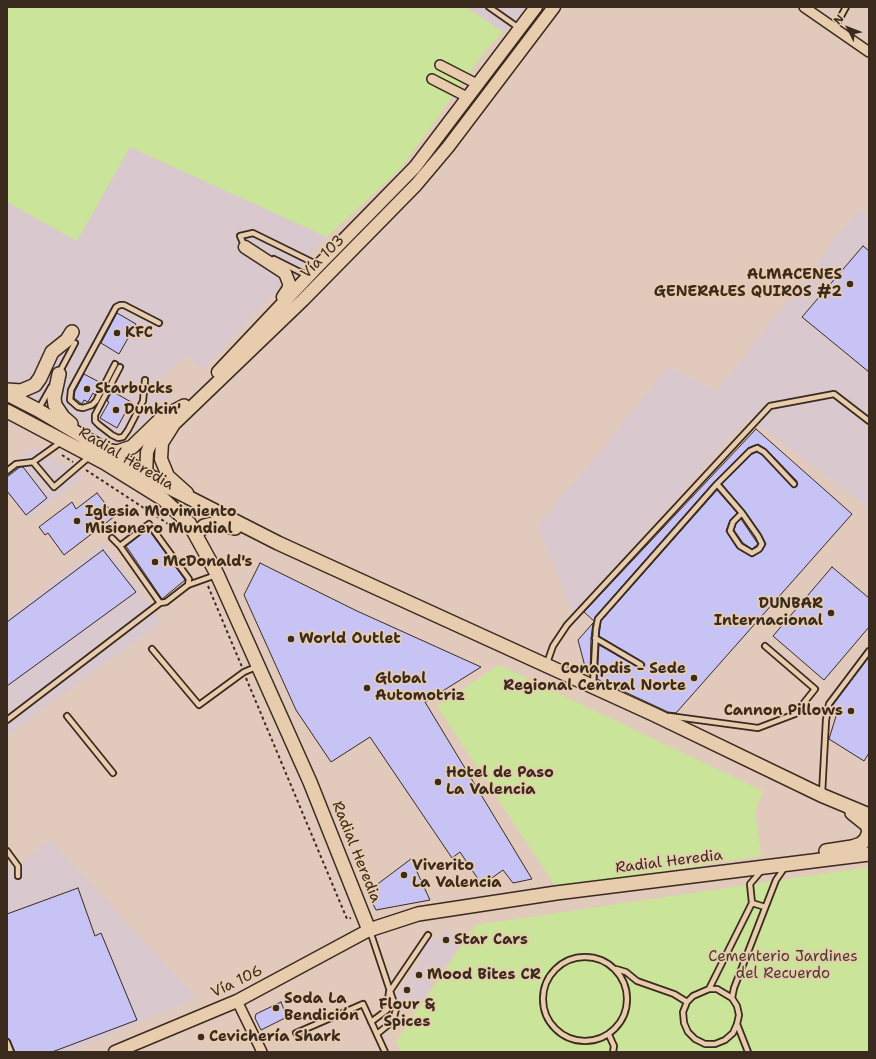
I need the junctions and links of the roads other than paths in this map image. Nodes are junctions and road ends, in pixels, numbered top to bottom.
1 (489, 7) edge
2 (536, 7) edge
3 (546, 7) edge
4 (554, 7) edge
5 (804, 7) edge
6 (846, 7) edge
7 (519, 28) junction
8 (834, 29) junction
9 (869, 52) edge
10 (440, 65) dead end
11 (432, 79) dead end
12 (473, 92) junction
13 (245, 247) junction
14 (338, 263) junction
15 (315, 272) junction
16 (303, 300) junction
17 (159, 323) dead end
18 (74, 338) joint
19 (229, 359) junction
20 (59, 374) junction
21 (145, 380) dead end
22 (7, 390) edge
23 (7, 394) edge
24 (7, 402) edge
25 (184, 406) junction
26 (38, 410) junction
27 (7, 411) edge
28 (869, 422) edge
29 (87, 439) junction
30 (58, 444) junction
31 (104, 450) junction
32 (91, 456) junction
33 (33, 462) junction
34 (7, 471) edge
35 (146, 475) junction
36 (717, 484) junction
37 (794, 484) dead end
38 (163, 498) junction
39 (216, 512) junction
40 (742, 514) junction
41 (196, 534) junction
42 (112, 538) dead end
43 (278, 543) junction
44 (120, 546) junction
45 (211, 577) junction
46 (188, 585) junction
47 (160, 602) junction
48 (595, 638) junction
49 (765, 646) dead end
50 (152, 649) dead end
51 (869, 651) edge
52 (641, 664) dead end
53 (257, 666) junction
54 (546, 667) junction
55 (593, 688) junction
56 (653, 714) junction
57 (67, 716) dead end
58 (7, 720) edge
59 (114, 773) dead end
60 (821, 795) junction
61 (869, 815) edge
62 (7, 851) edge
63 (869, 854) edge
64 (787, 864) junction
65 (766, 866) junction
66 (18, 876) dead end
67 (564, 892) junction
68 (752, 903) junction
69 (765, 907) junction
70 (369, 930) junction
71 (428, 934) dead end
72 (616, 969) junction
73 (709, 989) junction
74 (390, 991) junction
75 (732, 998) junction
76 (237, 1001) junction
77 (687, 1002) junction
78 (371, 1022) junction
79 (738, 1024) junction
80 (296, 1033) dead end
81 (377, 1034) junction
82 (608, 1035) junction
83 (7, 1042) edge
84 (11, 1052) edge
85 (114, 1052) edge
86 (262, 1052) edge
87 (385, 1052) edge
88 (613, 1052) edge
89 (748, 1052) edge

1 - 7 lane
2 - 7 main road, Vía 103
3 - 12 main road
4 - 14 main road, Vía 103
5 - 8 street
6 - 8 lane
7 - 12 main road, Vía 103
8 - 9 street
10 - 12 street
11 - 12 street
12 - 14 main road
12 - 15 main road, Vía 103
13 - 15 lane
13 - 15 lane
13 - 19 main road
14 - 15 main road
14 - 16 main road, Vía 103
15 - 16 main road
15 - 19 main road, Vía 103
16 - 39 main road, Vía 103
17 - 21 lane
18 - 20 lane
18 - 22 main road
19 - 25 main road, Vía 103
20 - 26 lane
20 - 29 main road
23 - 26 main road, Radial Heredia
24 - 26 main road
25 - 31 main road
25 - 35 main road, Vía 103
26 - 29 main road, Radial Heredia
27 - 30 main road, Radial Heredia
28 - 54 lane
29 - 31 main road, Radial Heredia
30 - 32 main road, Radial Heredia
30 - 33 lane
31 - 35 main road, Radial Heredia
32 - 33 lane
32 - 38 main road, Radial Heredia
33 - 34 lane
35 - 38 main road
35 - 39 main road, Radial Heredia
36 - 37 lane
36 - 40 lane
36 - 48 lane
38 - 41 main road, Radial Heredia
39 - 43 main road, Radial Heredia
40 - 40 lane
41 - 43 main road
41 - 45 main road, Radial Heredia
42 - 44 lane
43 - 54 main road, Radial Heredia
44 - 46 lane
44 - 47 lane
45 - 46 lane
45 - 53 main road, Radial Heredia
46 - 47 lane
47 - 58 lane
48 - 52 lane
48 - 55 lane
49 - 56 lane
50 - 53 lane
51 - 60 lane
53 - 70 main road, Radial Heredia
54 - 55 main road, Radial Heredia
55 - 56 main road, Radial Heredia
56 - 60 main road, Radial Heredia
57 - 59 lane
60 - 61 main road, Radial Heredia
60 - 67 main road
62 - 66 lane
63 - 64 main road, Radial Heredia
64 - 65 main road, Radial Heredia
64 - 69 lane
65 - 67 main road, Radial Heredia
65 - 68 lane
67 - 70 main road, Radial Heredia
68 - 69 lane
68 - 73 lane
69 - 75 lane
70 - 74 lane
70 - 76 main road, Vía 106
71 - 74 lane
72 - 77 lane
72 - 82 lane
72 - 82 lane
73 - 75 lane
73 - 77 lane
74 - 78 lane
74 - 81 lane
75 - 79 lane
76 - 85 main road, Vía 106
76 - 86 street
77 - 79 lane
78 - 80 lane
78 - 81 lane
79 - 89 lane
81 - 87 lane
82 - 88 lane
83 - 84 lane

